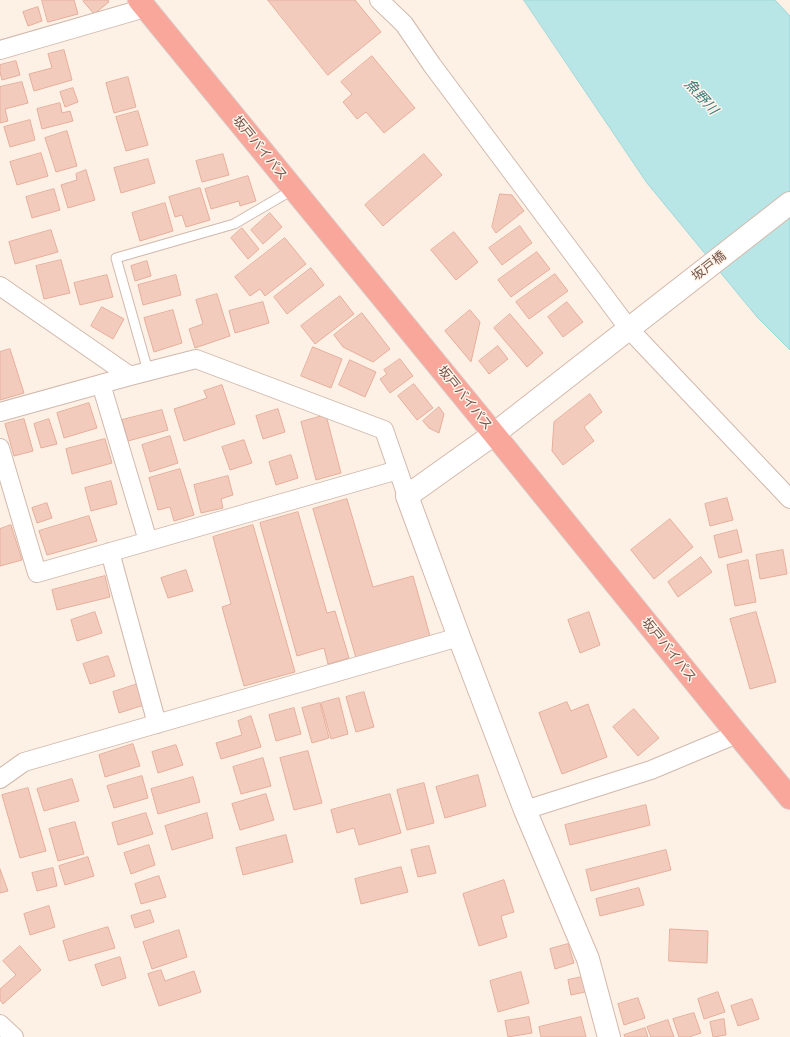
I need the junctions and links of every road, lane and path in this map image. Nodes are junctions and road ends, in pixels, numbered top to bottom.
1 (379, 0) edge
2 (142, 4) edge
3 (0, 50) edge
4 (294, 189) junction
5 (790, 203) edge
6 (0, 286) edge
7 (629, 329) junction
8 (148, 371) junction
9 (130, 376) junction
10 (101, 384) junction
11 (0, 412) edge
12 (494, 434) junction
13 (0, 448) edge
14 (398, 470) junction
15 (407, 496) junction
16 (790, 499) edge
17 (148, 541) junction
18 (110, 552) junction
19 (459, 637) junction
20 (157, 724) junction
21 (736, 734) junction
22 (0, 779) edge
23 (790, 798) edge
24 (525, 810) junction
25 (0, 1024) edge
26 (14, 1037) edge
27 (609, 1037) edge

1 - 7 street
2 - 3 street
2 - 4 highway, 坂戸バイパス
4 - 8 lane
4 - 12 highway, 坂戸バイパス
5 - 7 street, 坂戸橋
6 - 9 street
7 - 12 street, 坂戸橋
7 - 16 street
8 - 9 street
8 - 14 street
9 - 10 street
10 - 11 street
10 - 17 street
12 - 15 street, 坂戸橋
12 - 21 highway, 坂戸バイパス
13 - 18 street
14 - 15 street
14 - 17 street
15 - 19 street
17 - 18 street
18 - 20 street
19 - 20 street
19 - 24 street
20 - 22 street
21 - 23 highway, 坂戸バイパス
21 - 24 street
24 - 27 street
25 - 26 street

